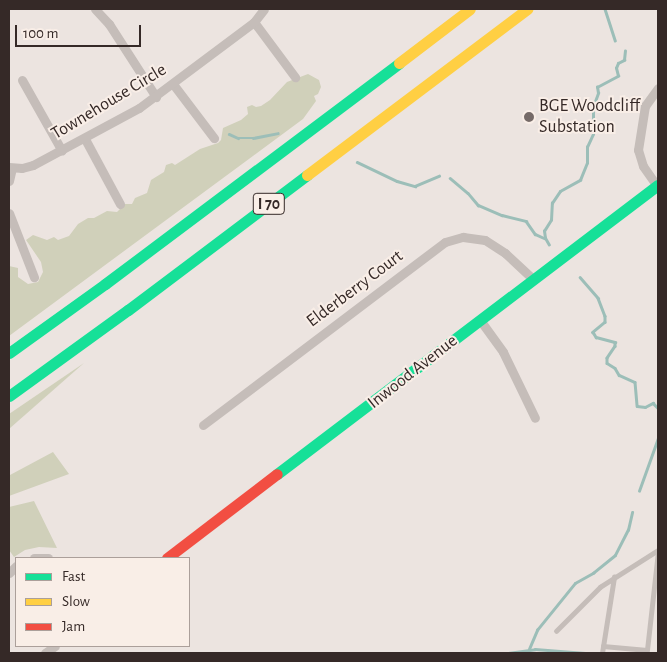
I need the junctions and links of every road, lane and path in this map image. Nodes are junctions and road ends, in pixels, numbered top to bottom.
1 (95, 9) edge
2 (264, 9) edge
3 (470, 9) edge
4 (527, 9) edge
5 (254, 22) junction
6 (295, 77) dead end
7 (22, 80) dead end
8 (173, 84) junction
9 (658, 88) edge
10 (156, 97) junction
11 (214, 138) dead end
12 (84, 139) junction
13 (62, 150) junction
14 (11, 168) edge
15 (9, 181) edge
16 (657, 186) edge
17 (120, 204) dead end
18 (9, 213) edge
19 (34, 276) dead end
20 (534, 279) junction
21 (480, 320) junction
22 (9, 353) edge
23 (9, 396) edge
24 (536, 418) dead end
25 (203, 425) dead end
26 (658, 551) edge
27 (168, 557) edge
28 (614, 577) junction
29 (556, 631) dead end
30 (603, 646) junction
31 (602, 653) edge

1 - 10 street
2 - 5 street, Townehouse Circle
3 - 22 main road, I 70
4 - 23 main road, I 70
5 - 6 street
5 - 8 street, Townehouse Circle
7 - 13 street
8 - 10 street, Townehouse Circle
8 - 11 street
9 - 16 street
10 - 12 street, Townehouse Circle
12 - 13 street, Townehouse Circle
12 - 17 street
13 - 14 street, Townehouse Circle
14 - 15 street
16 - 20 main road, Inwood Avenue
18 - 19 street
20 - 21 main road, Inwood Avenue
20 - 25 street, Elderberry Court
21 - 24 street
21 - 27 main road, Inwood Avenue
26 - 28 lane
26 - 30 lane
28 - 29 lane
28 - 30 lane
30 - 31 lane

